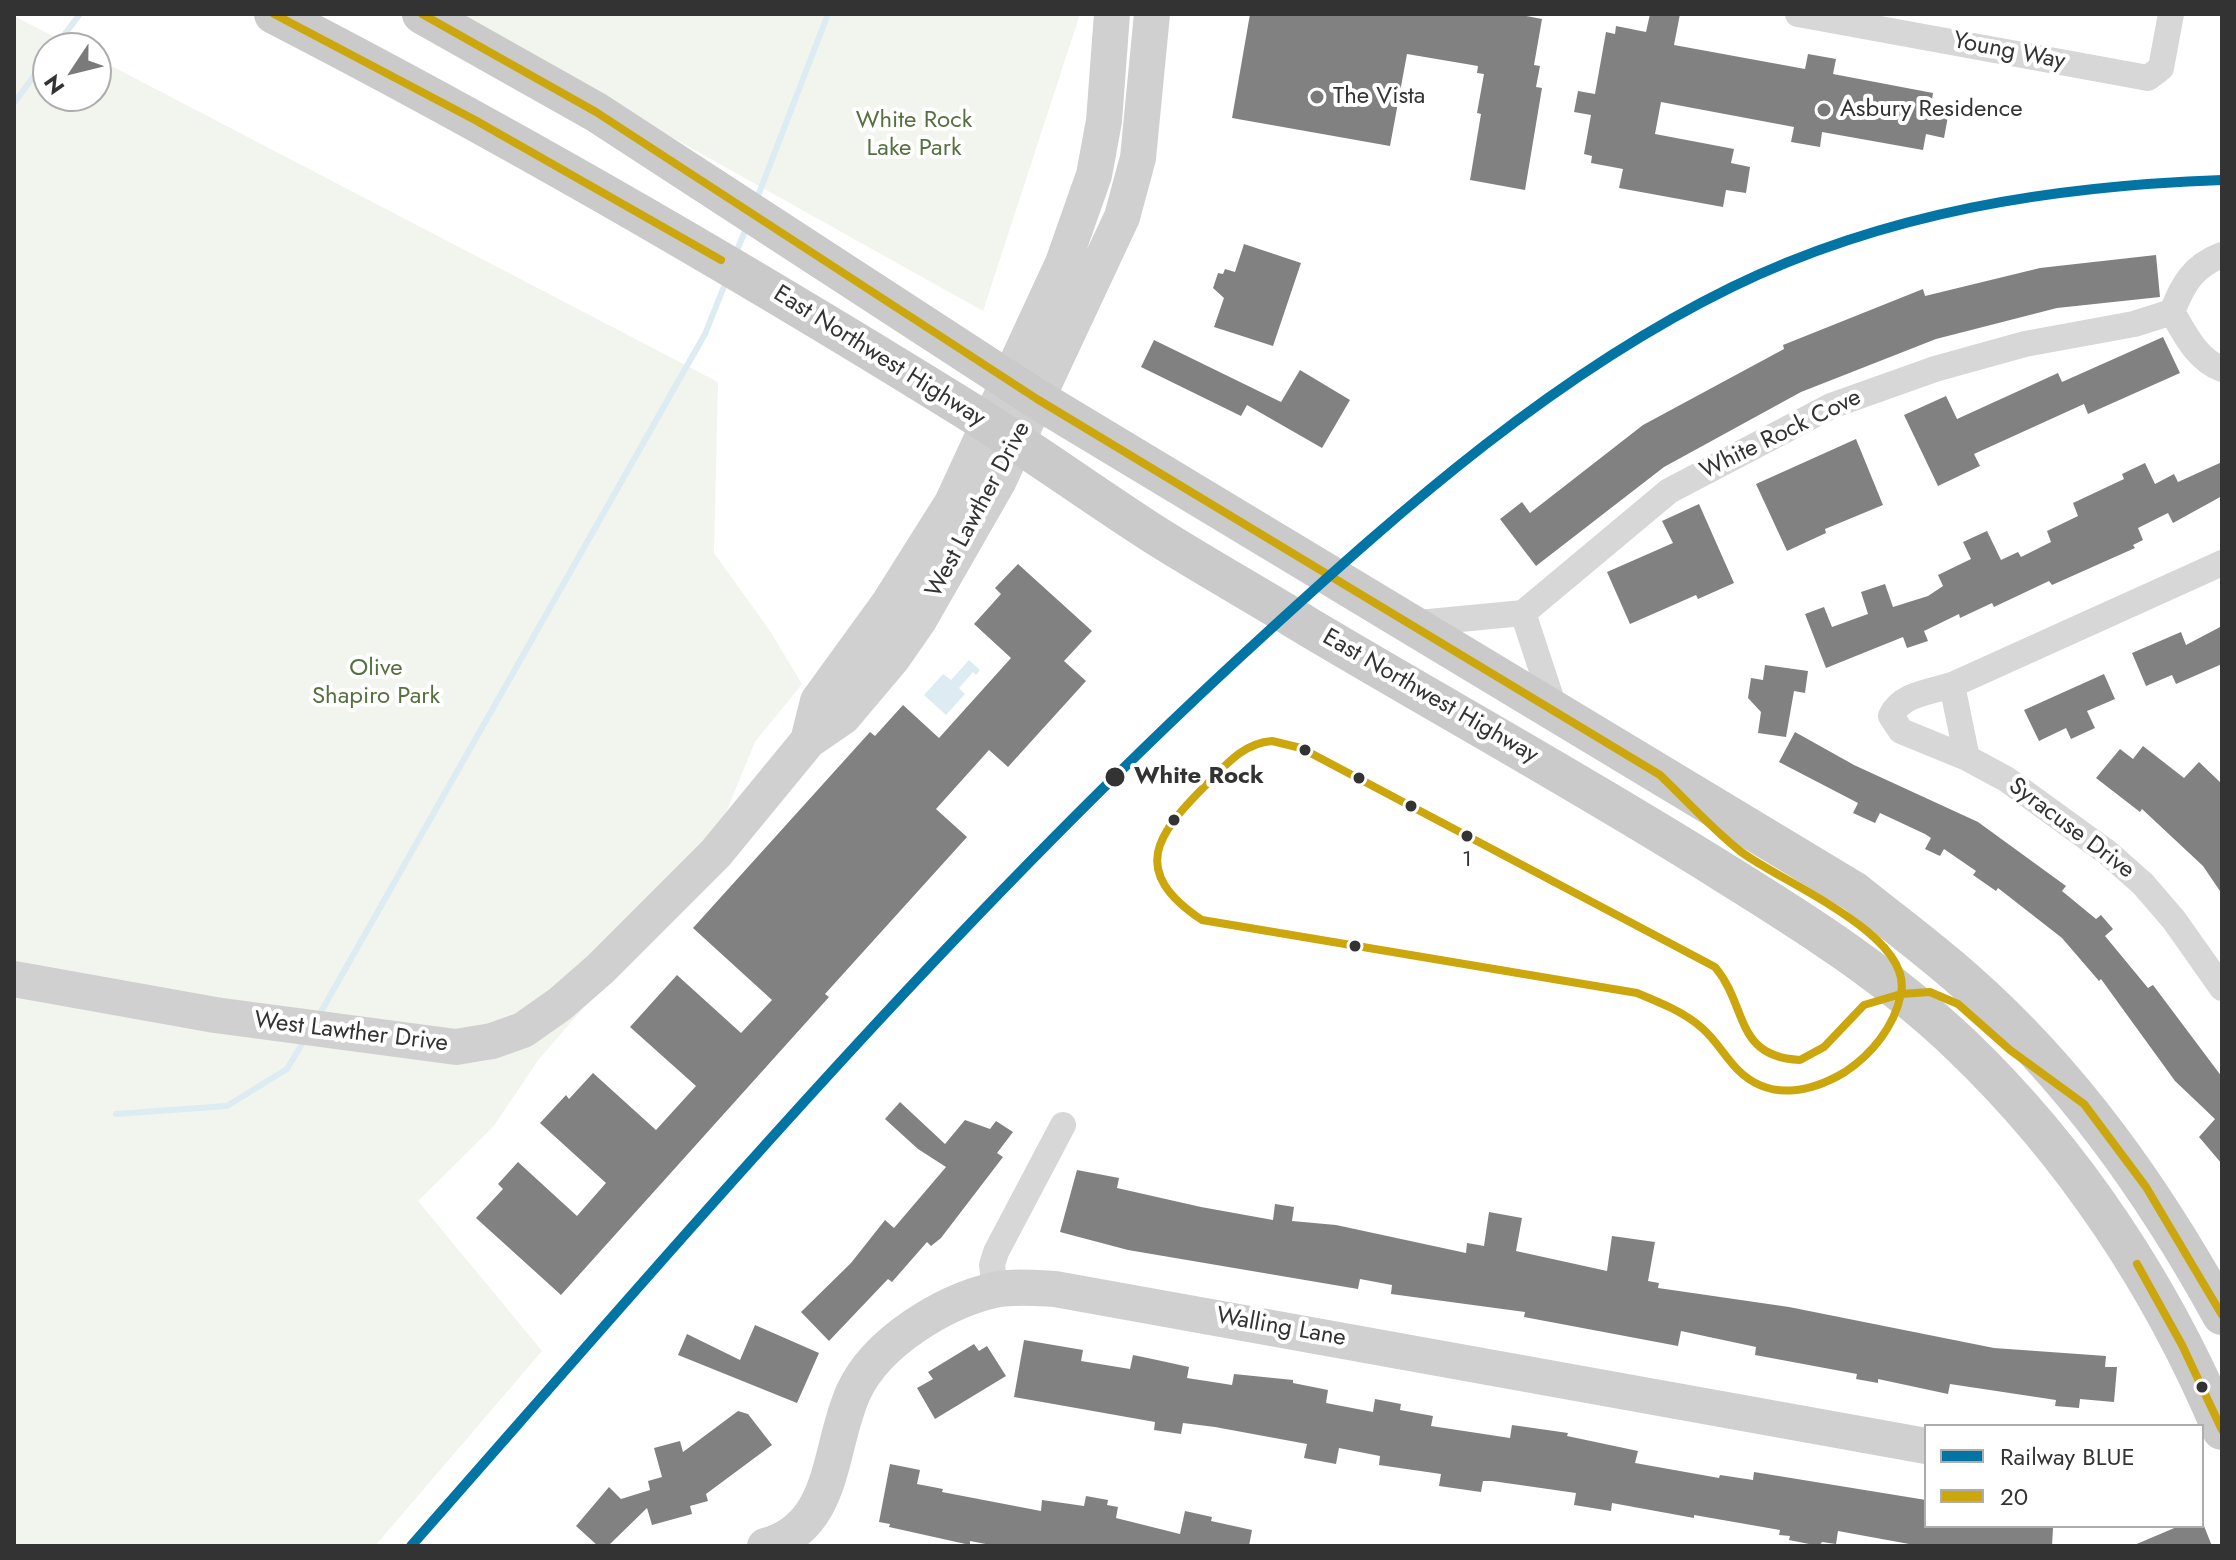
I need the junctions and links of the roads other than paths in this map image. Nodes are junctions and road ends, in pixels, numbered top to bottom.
1 (274, 14) edge
2 (422, 14) edge
3 (1112, 14) edge
4 (1152, 14) edge
5 (1798, 14) edge
6 (2171, 14) edge
7 (2222, 255) edge
8 (2172, 312) junction
9 (2222, 369) edge
10 (1022, 389) junction
11 (1002, 434) junction
12 (2222, 563) edge
13 (1523, 613) junction
14 (1408, 624) junction
15 (1952, 685) junction
16 (1556, 713) junction
17 (1967, 758) junction
18 (1660, 775) junction
19 (14, 979) edge
20 (2222, 988) edge
21 (1902, 993) junction
22 (2080, 1100) junction
23 (1063, 1125) dead end
24 (995, 1290) junction
25 (2222, 1315) edge
26 (2216, 1426) edge
27 (1924, 1446) edge
28 (780, 1544) edge

1 - 11 main road, East Northwest Highway
2 - 10 main road, East Northwest Highway
3 - 10 street, West Lawther Drive
4 - 10 street, West Lawther Drive
5 - 6 street, Young Way
7 - 8 street
8 - 9 street
8 - 13 street, White Rock Cove
10 - 11 street, West Lawther Drive
10 - 14 main road, East Northwest Highway
11 - 19 street, West Lawther Drive
11 - 21 main road, East Northwest Highway
12 - 15 street, Syracuse Drive
13 - 14 street
13 - 16 street
14 - 16 main road, East Northwest Highway
15 - 17 street
15 - 17 street, Syracuse Drive
16 - 18 main road, East Northwest Highway
17 - 20 street, Syracuse Drive
18 - 21 main road
18 - 22 main road, East Northwest Highway
21 - 22 main road
21 - 26 main road, East Northwest Highway
22 - 25 main road, East Northwest Highway
23 - 24 street
24 - 27 street, Walling Lane
24 - 28 street, Walling Lane

